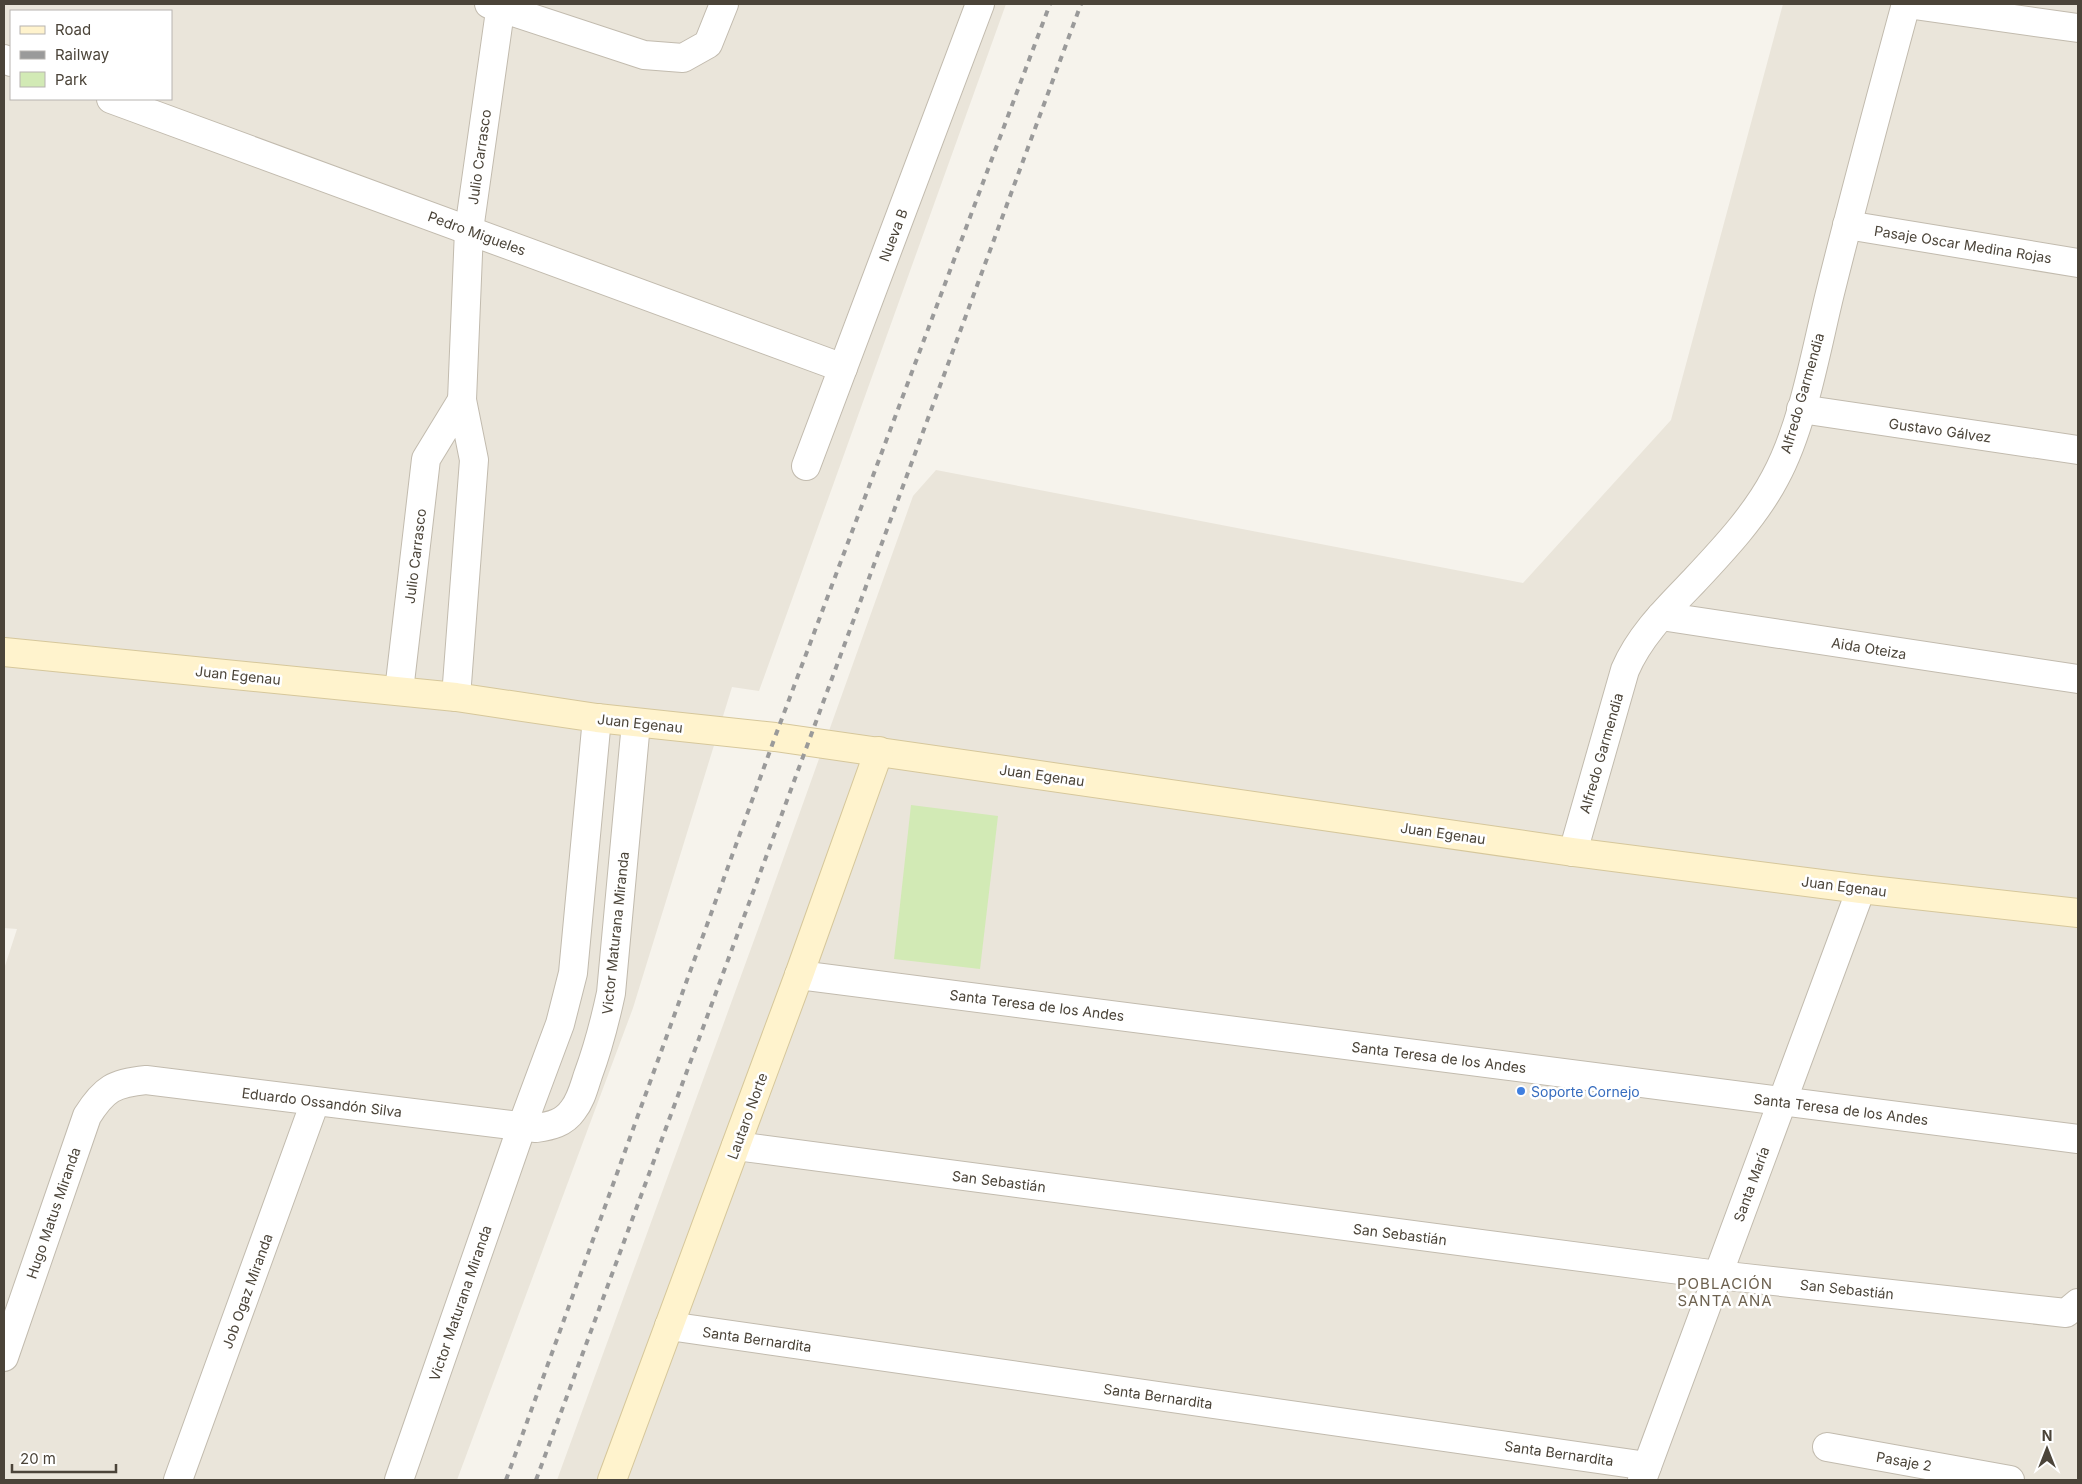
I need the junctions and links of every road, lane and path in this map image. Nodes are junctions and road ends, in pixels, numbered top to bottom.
1 (724, 4) edge
2 (980, 4) edge
3 (1906, 4) edge
4 (497, 5) edge
5 (2078, 28) edge
6 (114, 100) edge
7 (1847, 225) junction
8 (469, 230) junction
9 (2078, 263) edge
10 (843, 368) junction
11 (462, 400) junction
12 (1801, 409) junction
13 (2078, 450) edge
14 (806, 466) dead end
15 (1661, 616) junction
16 (4, 652) edge
17 (2078, 679) edge
18 (399, 691) junction
19 (456, 697) junction
20 (598, 718) junction
21 (636, 722) junction
22 (879, 752) junction
23 (1573, 852) junction
24 (1861, 889) junction
25 (2078, 913) edge
26 (800, 975) junction
27 (122, 1082) joint
28 (1782, 1101) junction
29 (315, 1102) junction
30 (522, 1126) junction
31 (2078, 1140) edge
32 (736, 1146) junction
33 (1718, 1275) junction
34 (2072, 1308) edge
35 (669, 1326) junction
36 (4, 1357) edge
37 (1827, 1447) dead end
38 (1904, 1471) edge
39 (1645, 1473) edge
40 (178, 1480) edge
41 (399, 1480) edge
42 (612, 1480) edge
43 (2010, 1480) edge

1 - 4 street
2 - 10 street, Nueva B
3 - 5 street
3 - 7 street, Alfredo Garmendia
4 - 8 street, Julio Carrasco
6 - 8 street, Pedro Migueles
7 - 9 street, Pasaje Oscar Medina Rojas
7 - 12 street, Alfredo Garmendia
8 - 10 street, Pedro Migueles
8 - 11 street, Julio Carrasco
10 - 14 street, Nueva B
11 - 18 street, Julio Carrasco
11 - 19 street, Julio Carrasco
12 - 13 street, Gustavo Gálvez
12 - 15 street, Alfredo Garmendia
15 - 17 street, Aida Oteiza
15 - 23 street, Alfredo Garmendia
16 - 18 main road, Juan Egenau
18 - 19 main road, Juan Egenau
19 - 20 main road, Juan Egenau
20 - 21 main road, Juan Egenau
20 - 30 street, Victor Maturana Miranda
21 - 22 main road, Juan Egenau
21 - 30 street, Victor Maturana Miranda
22 - 23 main road, Juan Egenau
22 - 26 main road, Lautaro Norte
23 - 24 main road, Juan Egenau
24 - 25 main road, Juan Egenau
24 - 28 street, Santa María
26 - 28 street, Santa Teresa de los Andes
26 - 32 main road, Lautaro Norte
27 - 29 street, Eduardo Ossandón Silva
27 - 36 street, Hugo Matus Miranda
28 - 31 street, Santa Teresa de los Andes
28 - 33 street, Santa María
29 - 30 street, Eduardo Ossandón Silva
29 - 40 street, Job Ogaz Miranda
30 - 41 street, Victor Maturana Miranda
32 - 33 street, San Sebastián
32 - 35 main road, Lautaro Norte
33 - 34 street, San Sebastián
33 - 39 street, Santa María
35 - 39 street, Santa Bernardita
35 - 42 main road, Lautaro Norte
37 - 38 street, Pasaje 2
38 - 43 street, Pasaje 2

